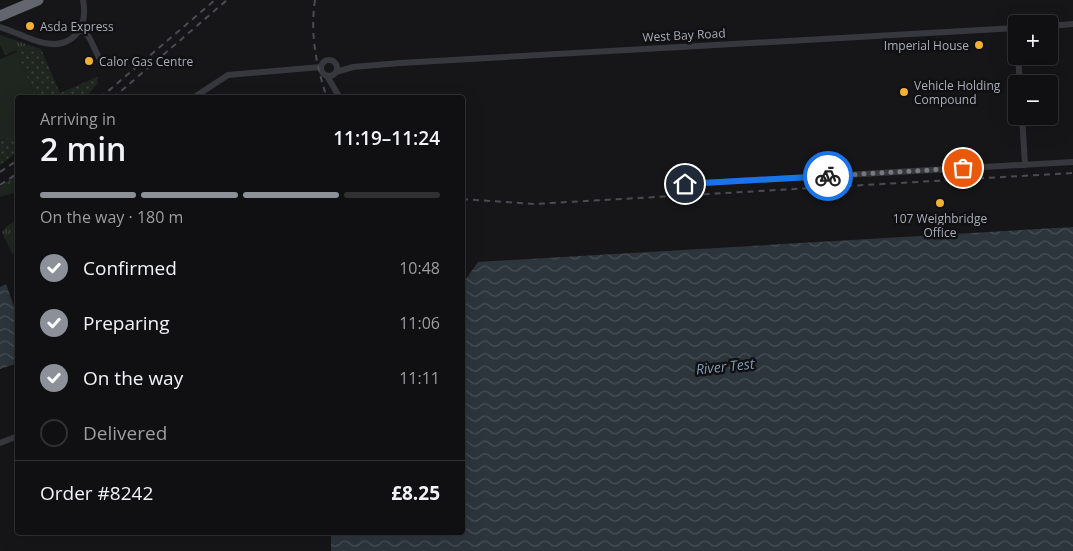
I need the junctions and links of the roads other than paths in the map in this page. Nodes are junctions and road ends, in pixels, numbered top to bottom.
1 (38, 0) edge
2 (83, 0) edge
3 (0, 16) edge
4 (1073, 24) edge
5 (1058, 25) edge
6 (0, 27) edge
7 (1008, 28) edge
8 (81, 30) junction
9 (101, 62) dead end
10 (335, 64) junction
11 (322, 67) junction
12 (353, 67) junction
13 (335, 73) junction
14 (327, 76) junction
15 (336, 89) junction
16 (198, 95) edge
17 (339, 95) edge
18 (1023, 125) edge
19 (1073, 162) edge
20 (1025, 164) junction
21 (685, 184) dead end
22 (15, 437) edge
23 (0, 443) edge

1 - 3 highway
2 - 8 street
4 - 5 street
6 - 8 street
7 - 12 street, West Bay Road
8 - 9 street
10 - 11 street
10 - 12 street, West Bay Road
10 - 13 street
11 - 14 street
11 - 16 street
12 - 13 street, West Bay Road
13 - 14 street
13 - 15 street
14 - 15 street
15 - 17 street
18 - 20 street
19 - 20 street
20 - 21 street
22 - 23 street

